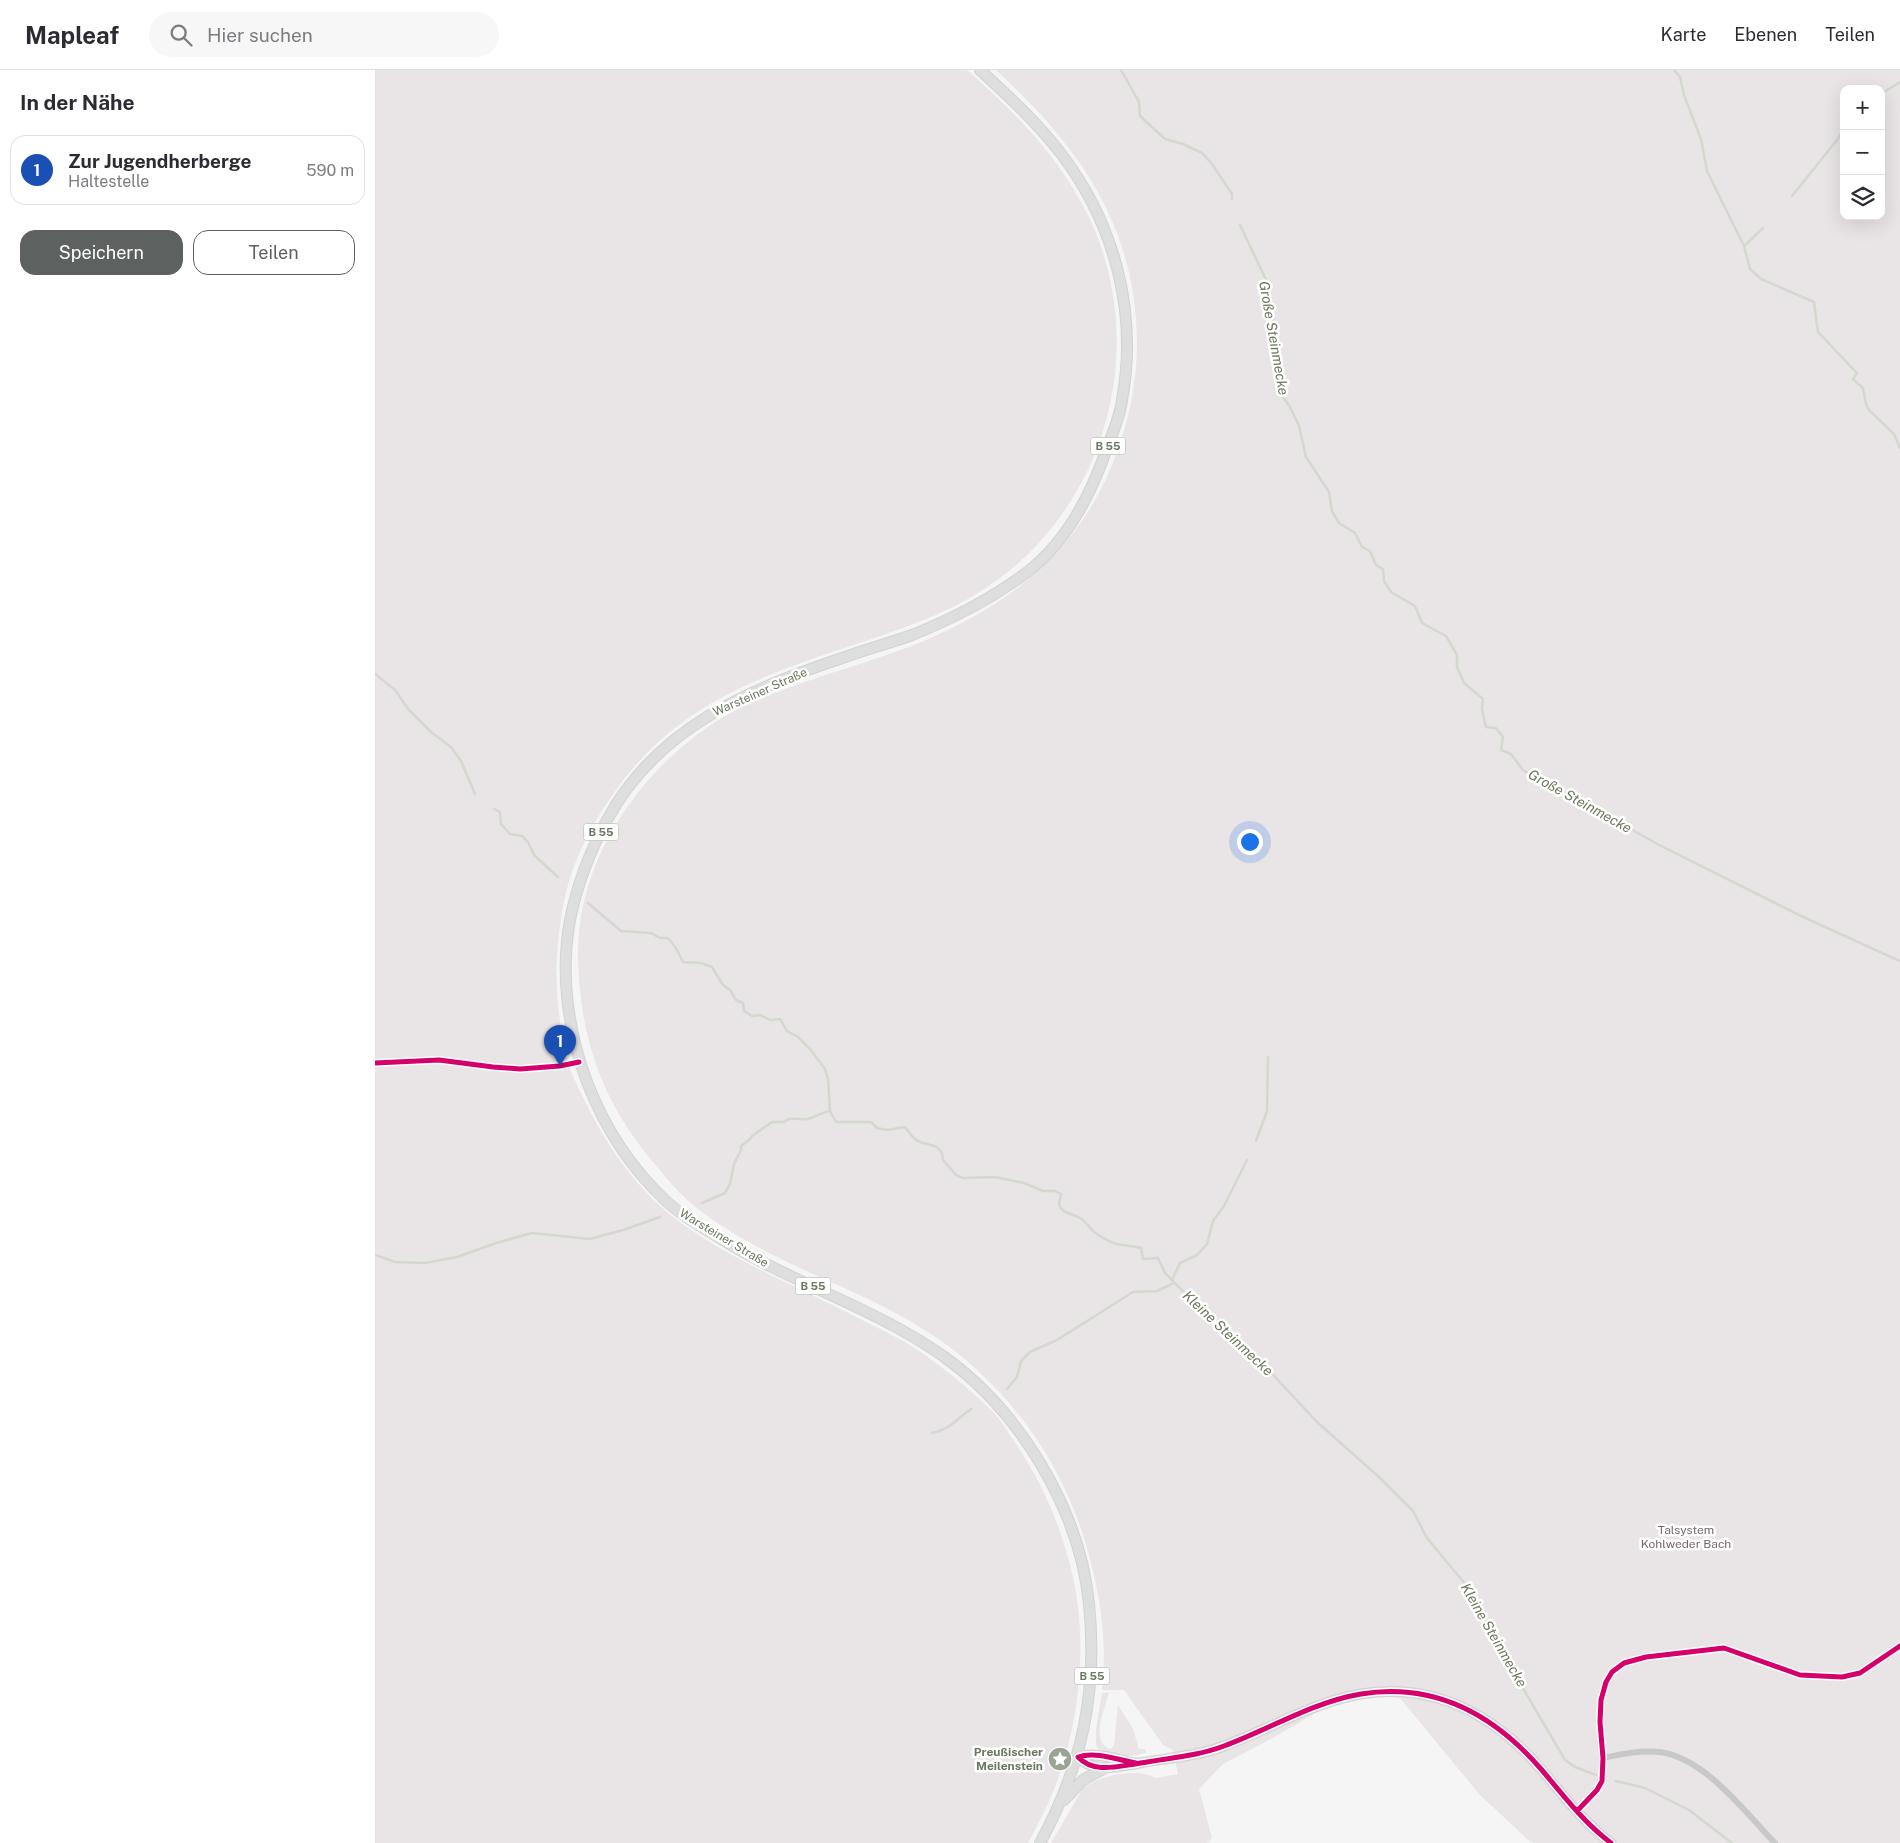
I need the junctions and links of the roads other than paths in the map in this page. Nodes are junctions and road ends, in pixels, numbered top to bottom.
1 (980, 70) edge
2 (579, 1062) junction
3 (375, 1063) edge
4 (1078, 1757) junction
5 (1136, 1763) junction
6 (1105, 1768) junction
7 (1059, 1807) junction
8 (1577, 1812) junction
9 (1040, 1843) edge
10 (1611, 1843) edge
11 (1775, 1843) edge

1 - 2 main road, Warsteiner Straße / B 55
2 - 3 street
2 - 4 main road, Warsteiner Straße / B 55
4 - 5 street
4 - 6 street
4 - 7 main road, Warsteiner Straße / B 55
5 - 6 street
5 - 8 street
6 - 7 main road, Warsteiner Straße / B 55
7 - 9 main road, Warsteiner Straße / B 55
8 - 10 street
8 - 11 street

